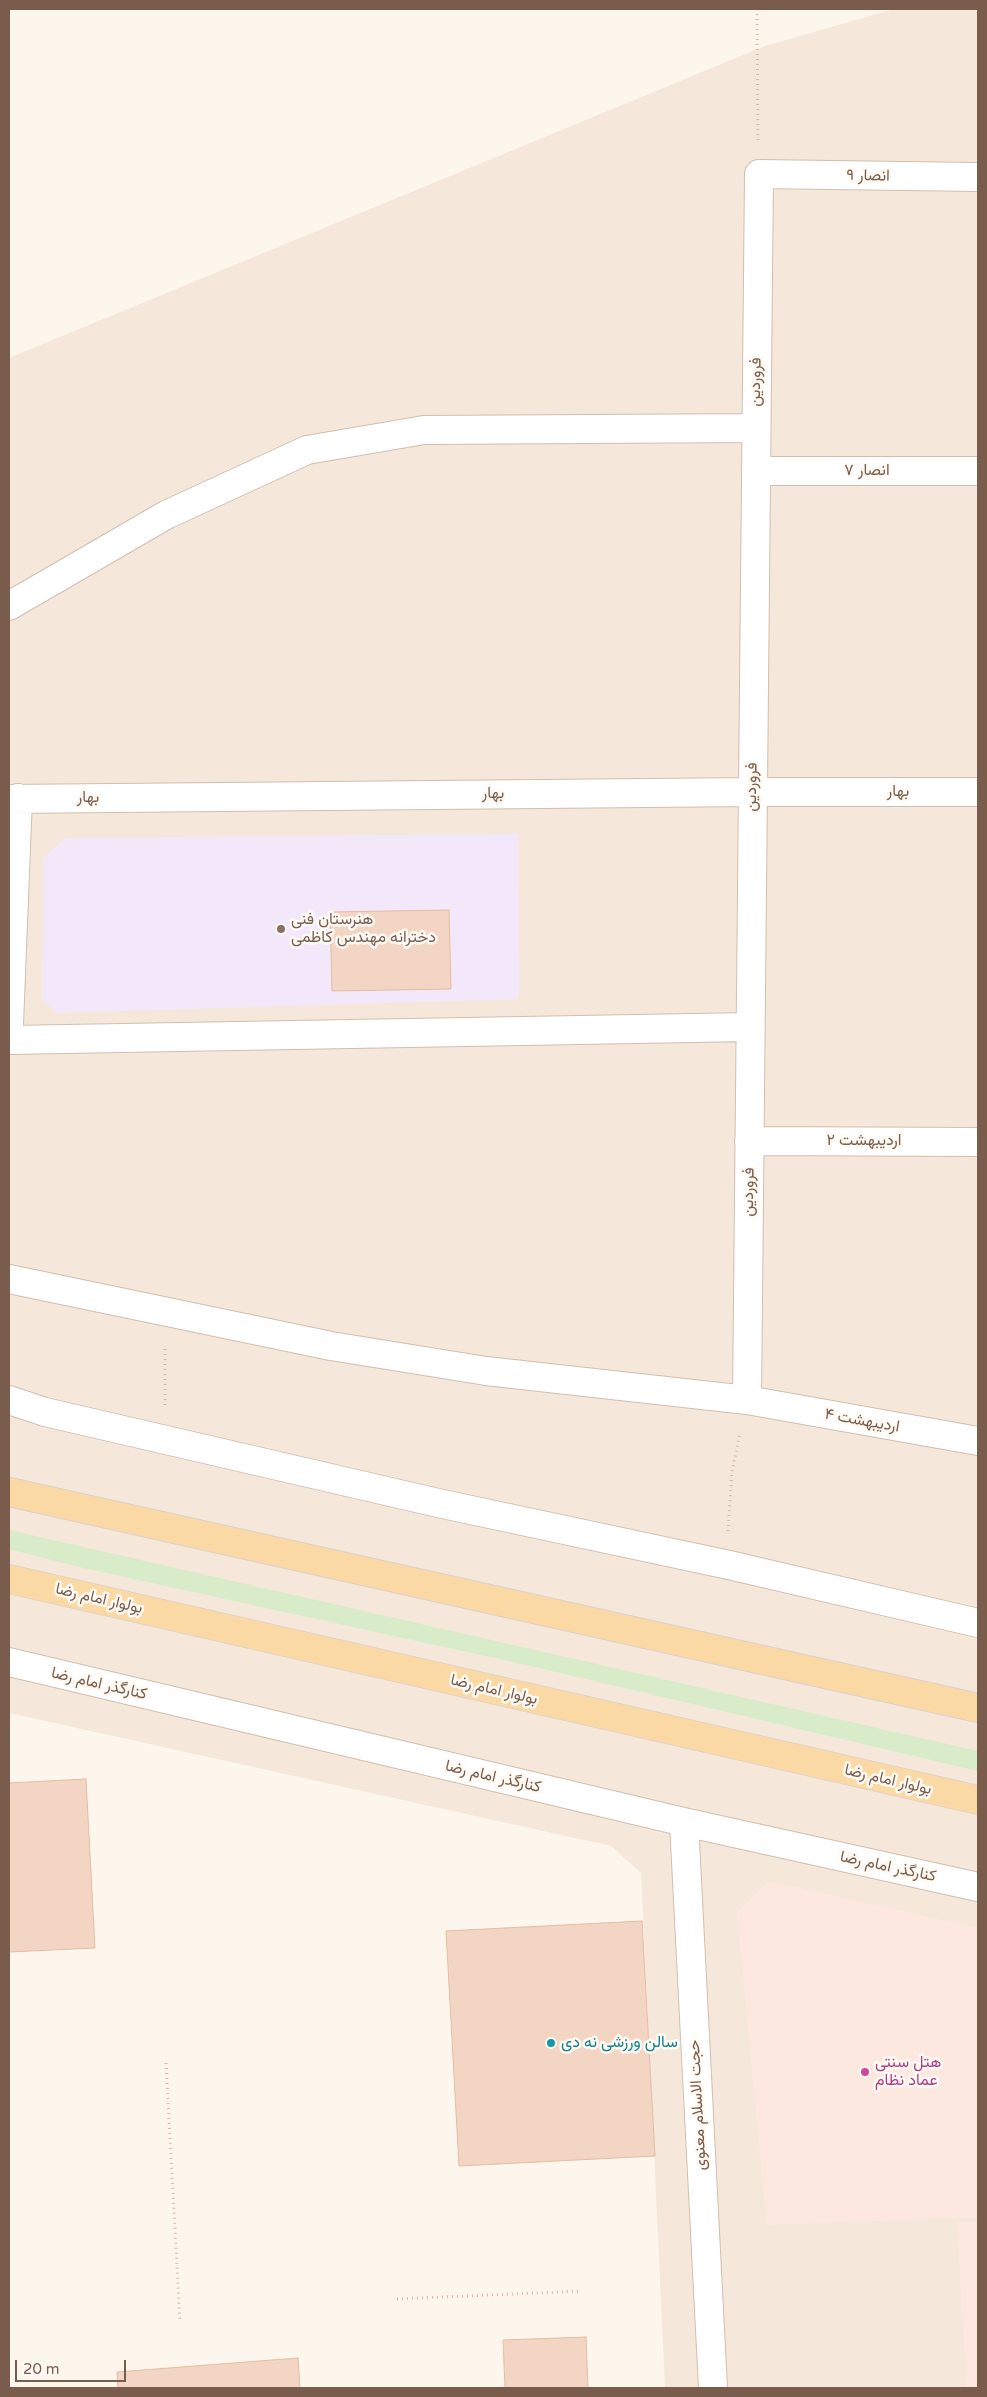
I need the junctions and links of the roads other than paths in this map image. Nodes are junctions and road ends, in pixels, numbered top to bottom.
1 (759, 174) joint
2 (978, 177) edge
3 (756, 428) junction
4 (756, 471) junction
5 (978, 471) edge
6 (9, 606) edge
7 (752, 792) junction
8 (978, 792) edge
9 (13, 799) edge
10 (9, 1024) edge
11 (750, 1027) junction
12 (9, 1040) edge
13 (749, 1141) junction
14 (978, 1142) edge
15 (9, 1279) edge
16 (9, 1400) edge
17 (746, 1400) junction
18 (978, 1441) edge
19 (9, 1492) edge
20 (9, 1579) edge
21 (978, 1623) edge
22 (9, 1662) edge
23 (978, 1708) edge
24 (978, 1800) edge
25 (684, 1822) junction
26 (978, 1887) edge
27 (713, 2388) edge

1 - 2 street, انصار ۹
1 - 3 street, فروردین
3 - 4 street, فروردین
3 - 6 street
4 - 5 street, انصار ۷
4 - 7 street, فروردین
7 - 8 street, بهار
7 - 9 street, بهار
7 - 11 street, فروردین
9 - 10 street
11 - 12 street
11 - 13 street, فروردین
13 - 14 street, اردیبهشت ۲
13 - 17 street, فروردین
15 - 17 street, اردیبهشت ۴
16 - 21 street
17 - 18 street, اردیبهشت ۴
19 - 23 main road
20 - 24 main road, بولوار امام رضا
22 - 25 street, کنارگذر امام رضا
25 - 26 street, کنارگذر امام رضا
25 - 27 street, حجت الاسلام معنوی

